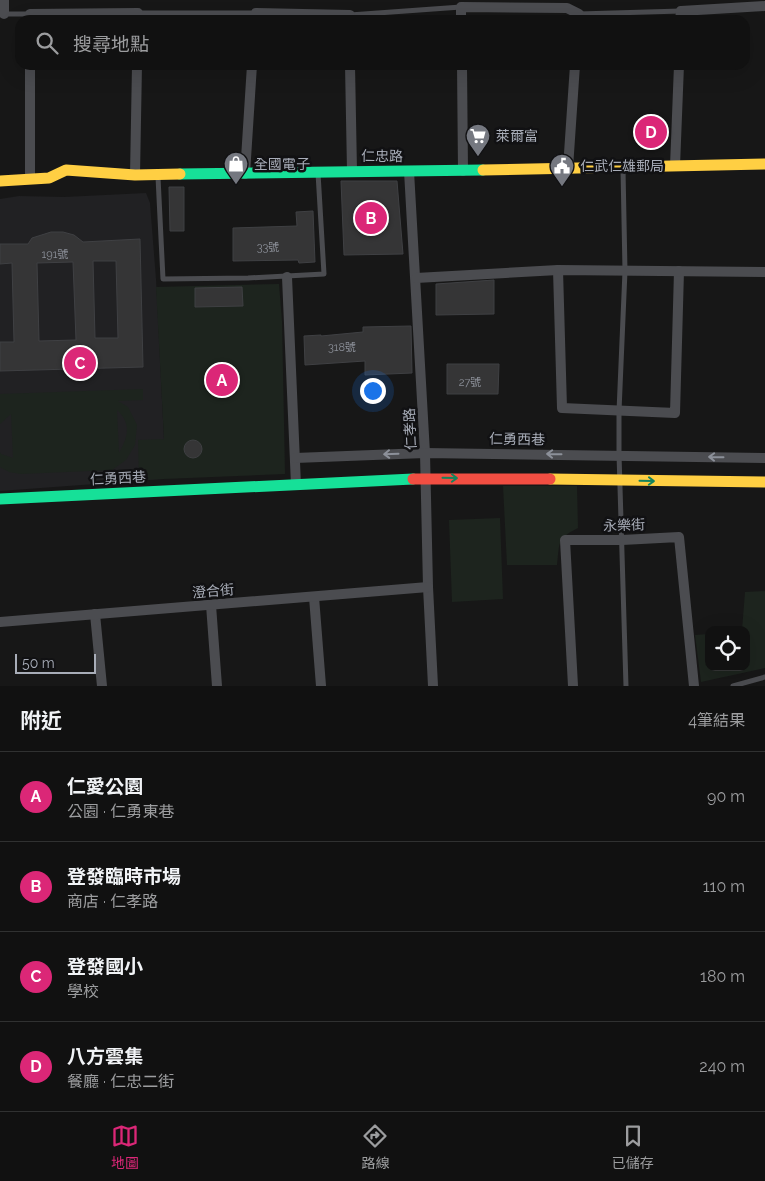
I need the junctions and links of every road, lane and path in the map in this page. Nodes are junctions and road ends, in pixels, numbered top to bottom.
1 (4, 0) edge
2 (461, 6) junction
3 (765, 6) edge
4 (2, 14) edge
5 (15, 15) edge
6 (47, 15) edge
7 (112, 15) edge
8 (278, 15) edge
9 (317, 15) edge
10 (370, 15) edge
11 (461, 15) edge
12 (576, 15) edge
13 (681, 15) edge
14 (30, 70) edge
15 (137, 70) edge
16 (252, 70) edge
17 (350, 70) edge
18 (462, 70) edge
19 (575, 70) edge
20 (679, 70) edge
21 (765, 164) edge
22 (675, 166) junction
23 (568, 168) junction
24 (623, 168) junction
25 (352, 171) junction
26 (410, 171) junction
27 (463, 171) junction
28 (318, 172) junction
29 (158, 174) junction
30 (245, 174) junction
31 (135, 175) junction
32 (30, 178) junction
33 (0, 181) edge
34 (558, 270) junction
35 (625, 271) junction
36 (679, 272) junction
37 (765, 272) edge
38 (286, 277) junction
39 (416, 278) junction
40 (619, 411) junction
41 (425, 453) junction
42 (619, 454) junction
43 (295, 458) junction
44 (765, 458) edge
45 (426, 478) junction
46 (620, 480) junction
47 (765, 482) edge
48 (296, 485) junction
49 (0, 499) edge
50 (622, 540) junction
51 (428, 587) junction
52 (314, 597) junction
53 (211, 605) junction
54 (95, 614) junction
55 (0, 622) edge
56 (765, 677) edge
57 (102, 686) edge
58 (217, 686) edge
59 (321, 686) edge
60 (433, 686) edge
61 (573, 686) edge
62 (626, 686) edge
63 (694, 686) edge
64 (733, 686) edge

1 - 4 street
2 - 10 lane
2 - 11 street
2 - 12 street
3 - 13 street
4 - 5 lane
6 - 7 street
8 - 9 street
14 - 32 street
15 - 31 street
16 - 30 street
17 - 25 street
18 - 27 street
19 - 23 street
20 - 22 street
21 - 22 street, 仁忠路
22 - 24 street, 仁忠路
23 - 24 street, 仁忠路
23 - 27 street, 仁忠路
24 - 35 lane
25 - 26 street, 仁忠路
25 - 28 street, 仁忠路
26 - 27 street, 仁忠路
26 - 39 street, 仁孝路
28 - 30 street, 仁忠路
28 - 38 lane
29 - 30 street, 仁忠路
29 - 31 street, 仁忠路
29 - 38 lane
31 - 32 street, 仁忠路
32 - 33 street, 仁忠路
34 - 35 street
34 - 39 street
34 - 40 street
35 - 36 street
35 - 40 lane
36 - 37 street
36 - 40 street
38 - 43 street
39 - 41 street, 仁孝路
40 - 42 lane
42 -> 41 street, 仁勇西巷
41 -> 43 street, 仁勇西巷
41 - 45 street, 仁孝路
44 -> 42 street, 仁勇西巷
42 - 46 lane
43 - 48 street
45 -> 46 street, 仁勇西巷
45 - 48 street, 仁勇西巷
45 - 51 street, 仁孝路
46 -> 47 street, 仁勇西巷
46 - 50 lane
48 - 49 street, 仁勇西巷
50 - 61 street, 永樂街
50 - 62 lane
50 - 63 street, 永樂街
51 - 52 street, 澄合街
51 - 60 street, 仁孝路
52 - 53 street, 澄合街
52 - 59 street
53 - 54 street, 澄合街
53 - 58 street
54 - 55 street, 澄合街
54 - 57 street
56 - 64 lane

